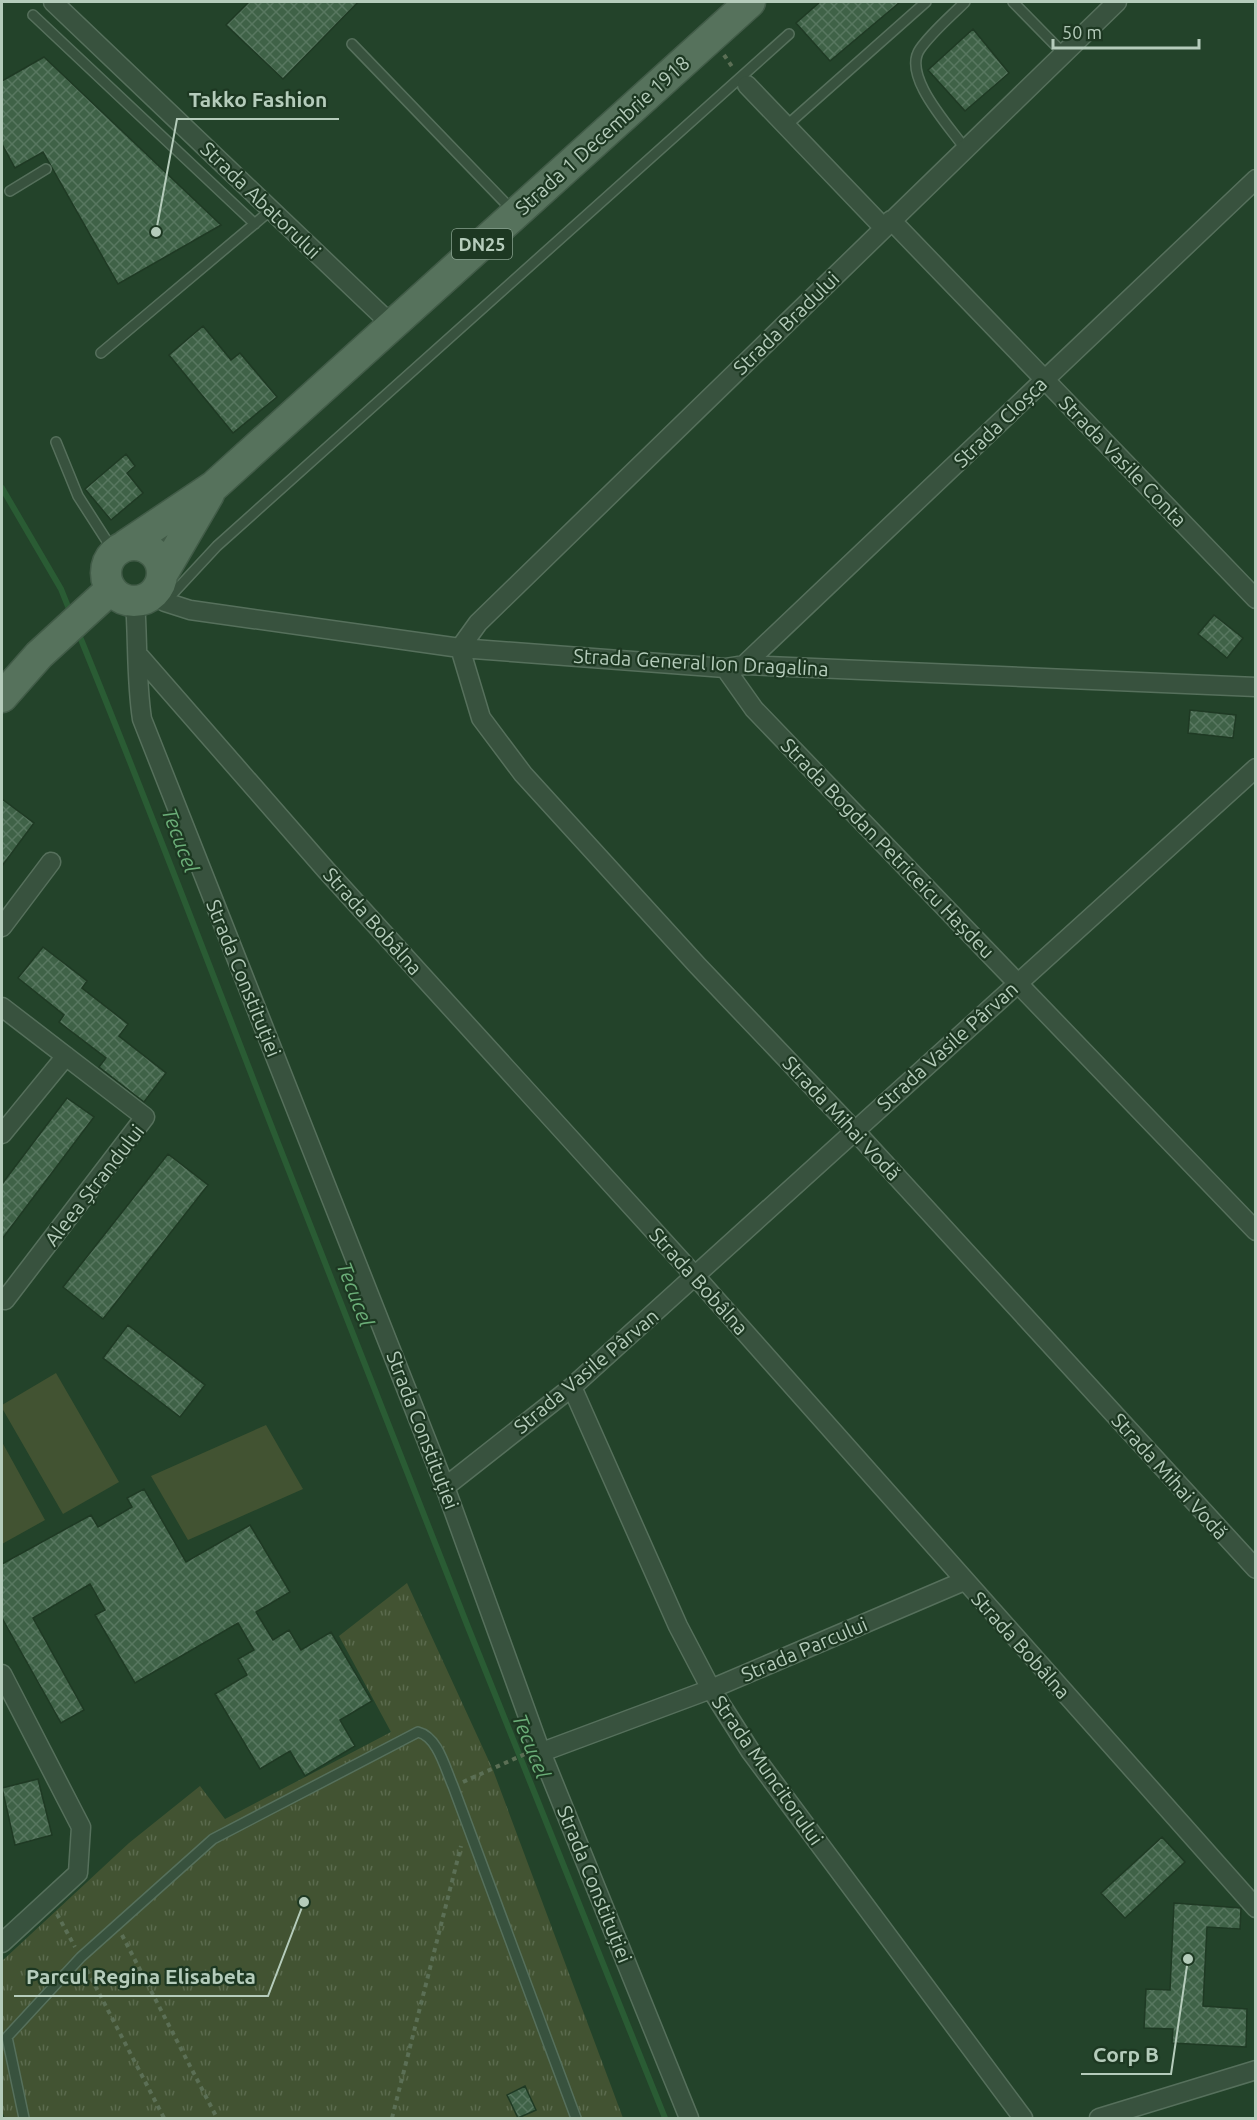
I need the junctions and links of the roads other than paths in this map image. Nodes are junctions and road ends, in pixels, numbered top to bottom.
1 (53, 2) edge
2 (926, 2) edge
3 (965, 2) edge
4 (1013, 2) edge
5 (1117, 2) edge
6 (737, 5) edge
7 (33, 15) dead end
8 (789, 34) dead end
9 (351, 44) dead end
10 (1064, 54) junction
11 (747, 85) dead end
12 (786, 126) junction
13 (966, 150) junction
14 (46, 169) dead end
15 (1256, 179) edge
16 (10, 191) dead end
17 (271, 210) junction
18 (515, 213) junction
19 (255, 224) junction
20 (888, 224) junction
21 (392, 325) junction
22 (101, 353) dead end
23 (1044, 379) junction
24 (56, 442) dead end
25 (214, 486) junction
26 (120, 548) junction
27 (145, 592) junction
28 (1256, 599) edge
29 (460, 648) junction
30 (140, 657) junction
31 (744, 665) junction
32 (725, 668) junction
33 (1256, 687) edge
34 (2, 697) edge
35 (1256, 768) edge
36 (51, 862) dead end
37 (2, 927) edge
38 (1017, 982) junction
39 (2, 1007) edge
40 (66, 1056) junction
41 (855, 1131) junction
42 (2, 1134) edge
43 (1256, 1231) edge
44 (695, 1276) junction
45 (3, 1299) edge
46 (572, 1387) junction
47 (446, 1487) junction
48 (1256, 1569) edge
49 (964, 1581) junction
50 (2, 1674) edge
51 (711, 1689) junction
52 (541, 1749) junction
53 (1256, 1908) edge
54 (2, 1942) edge
55 (1256, 2070) edge
56 (24, 2118) edge
57 (576, 2118) edge
58 (690, 2118) edge
59 (1023, 2118) edge
60 (1099, 2118) edge

1 - 17 street, Strada Abatorului
2 - 12 lane
3 - 13 lane
4 - 10 lane
5 - 10 street, Strada Bradului
6 - 18 main road, Strada 1 Decembrie 1918 / DN25
7 - 19 lane
8 - 27 lane
9 - 18 lane
10 - 13 street, Strada Bradului
11 - 12 street, Strada Vasile Conta
12 - 20 street, Strada Vasile Conta
13 - 20 street, Strada Bradului
14 - 16 lane
15 - 23 street, Strada Cloșca
17 - 19 lane
17 - 21 street, Strada Abatorului
18 - 21 main road, Strada 1 Decembrie 1918 / DN25
19 - 22 lane
20 - 23 street, Strada Vasile Conta
20 - 29 street, Strada Bradului
21 - 25 main road, Strada 1 Decembrie 1918 / DN25
23 - 28 street, Strada Vasile Conta
23 - 31 street, Strada Cloșca
24 - 26 lane
25 - 26 main road, Strada 1 Decembrie 1918 / DN25
25 - 27 main road, Strada 1 Decembrie 1918 / DN25
26 - 27 main road
26 - 27 main road
27 - 29 street, Strada General Ion Dragalina
27 - 30 street, Strada Constituției
27 - 34 main road, Strada 1 Decembrie 1918 / DN25
29 - 32 street, Strada General Ion Dragalina
29 - 41 street, Strada Mihai Vodă
30 - 44 street, Strada Bobâlna
30 - 47 street, Strada Constituției
31 - 32 street, Strada General Ion Dragalina
31 - 33 street, Strada General Ion Dragalina
32 - 38 street, Strada Bogdan Petriceicu Hașdeu
35 - 38 street, Strada Vasile Pârvan
36 - 37 street
38 - 41 street, Strada Vasile Pârvan
38 - 43 street, Strada Bogdan Petriceicu Hașdeu
39 - 40 street, Aleea Ștrandului
40 - 42 street
40 - 45 street, Aleea Ștrandului
41 - 44 street, Strada Vasile Pârvan
41 - 48 street, Strada Mihai Vodă
44 - 46 street, Strada Vasile Pârvan
44 - 49 street, Strada Bobâlna
46 - 47 street, Strada Vasile Pârvan
46 - 51 street, Strada Muncitorului
47 - 52 street, Strada Constituției
49 - 51 street, Strada Parcului
49 - 53 street, Strada Bobâlna
50 - 54 street
51 - 52 street, Strada Parcului
51 - 59 street, Strada Muncitorului
52 - 58 street, Strada Constituției
55 - 60 street
56 - 57 lane

